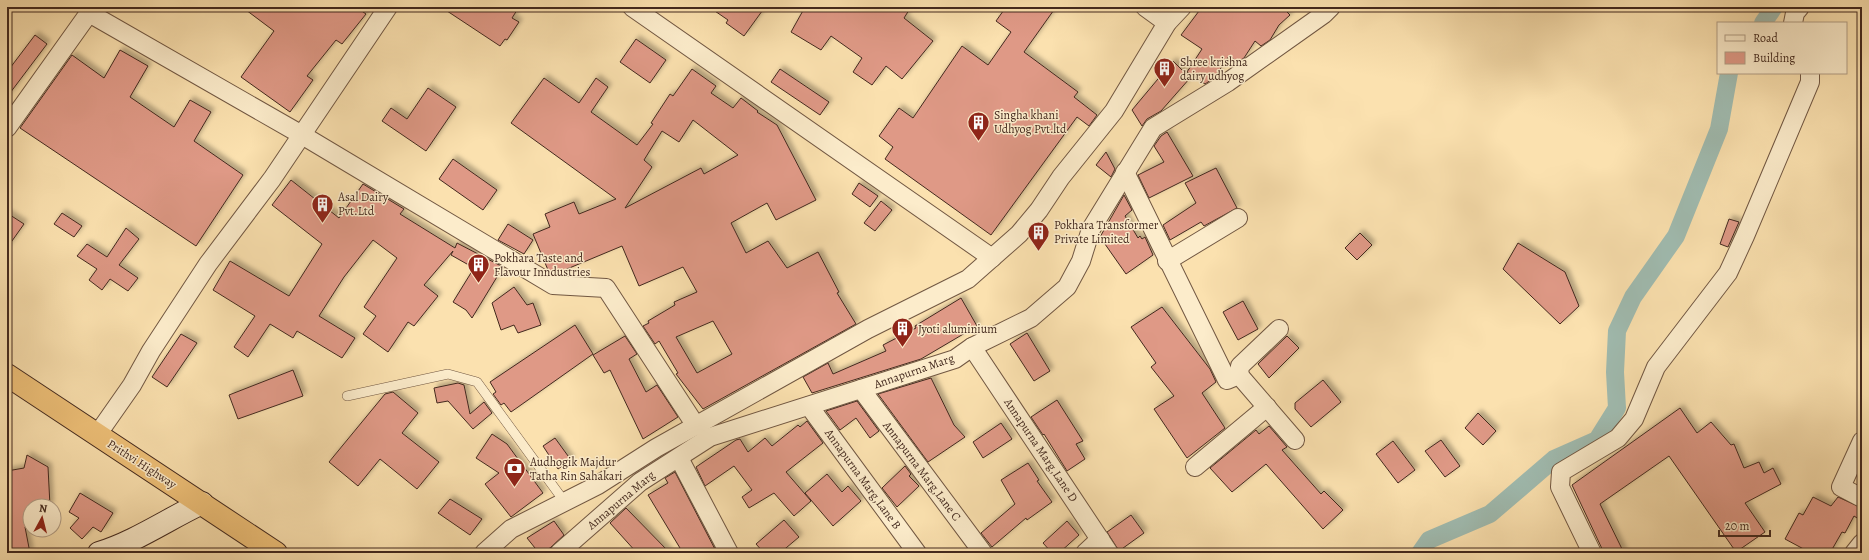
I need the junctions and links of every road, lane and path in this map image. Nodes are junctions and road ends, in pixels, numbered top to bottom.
1 (388, 7) edge
2 (632, 7) edge
3 (1145, 7) edge
4 (1182, 7) edge
5 (1331, 7) edge
6 (1800, 7) edge
7 (1793, 22) edge
8 (1167, 23) junction
9 (1810, 74) edge
10 (7, 128) edge
11 (302, 135) junction
12 (1125, 172) junction
13 (1238, 218) dead end
14 (992, 258) junction
15 (1167, 261) junction
16 (1279, 329) dead end
17 (972, 347) junction
18 (7, 375) edge
19 (1239, 375) junction
20 (861, 389) junction
21 (347, 396) dead end
22 (809, 406) junction
23 (1267, 407) junction
24 (696, 426) junction
25 (97, 435) junction
26 (1295, 440) dead end
27 (1862, 441) edge
28 (678, 458) junction
29 (1195, 467) dead end
30 (1862, 498) edge
31 (564, 502) junction
32 (202, 503) junction
33 (1862, 543) edge
34 (1104, 546) edge
35 (100, 553) edge
36 (276, 553) edge
37 (484, 553) edge
38 (559, 553) edge
39 (729, 553) edge
40 (917, 553) edge
41 (983, 553) edge
42 (1084, 553) edge
43 (1592, 553) edge
44 (1854, 553) edge

1 - 11 street
2 - 14 street
3 - 8 street
4 - 8 street
5 - 12 street, Annapurna Marg
6 - 7 street
8 - 14 street
9 - 43 street
10 - 11 street
11 - 24 street
11 - 25 street
12 - 15 street
12 - 17 street, Annapurna Marg
13 - 15 street
14 - 24 street
15 - 19 street
16 - 19 street
17 - 20 street, Annapurna Marg
17 - 34 street, Annapurna Marg,Lane D
18 - 25 highway, Prithvi Highway
19 - 23 street
20 - 22 street, Annapurna Marg
20 - 41 street, Annapurna Marg,Lane C
21 - 31 lane
22 - 28 street, Annapurna Marg
22 - 40 street, Annapurna Marg,Lane B
23 - 26 street
23 - 29 street
24 - 31 street
25 - 32 highway, Prithvi Highway
27 - 30 street
28 - 38 street, Annapurna Marg
28 - 39 street
31 - 37 street
32 - 35 main road
32 - 36 highway, Prithvi Highway
33 - 44 street
34 - 42 street

